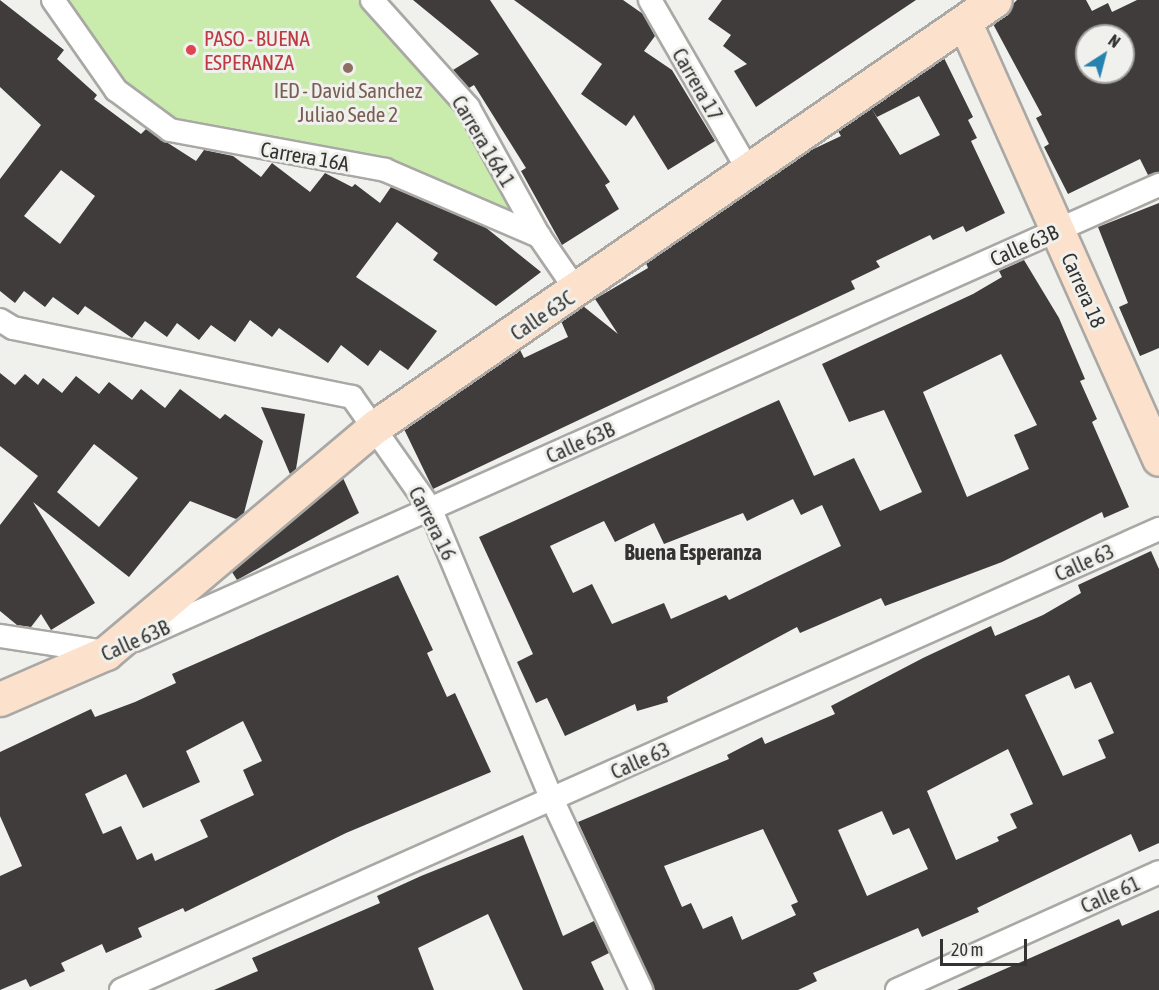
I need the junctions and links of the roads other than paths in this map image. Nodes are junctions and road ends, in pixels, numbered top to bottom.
1 (53, 0) edge
2 (372, 0) edge
3 (650, 0) edge
4 (995, 0) edge
5 (964, 22) junction
6 (747, 168) junction
7 (1159, 185) edge
8 (1057, 230) junction
9 (538, 236) junction
10 (577, 291) junction
11 (0, 320) edge
12 (376, 426) junction
13 (1159, 459) edge
14 (430, 508) junction
15 (1159, 529) edge
16 (0, 636) edge
17 (106, 653) junction
18 (0, 699) edge
19 (552, 799) junction
20 (1159, 872) edge
21 (121, 990) edge
22 (641, 990) edge
23 (897, 990) edge

1 - 9 street, Carrera 16A
2 - 9 street, Carrera 16A 1
3 - 6 street, Carrera 17
4 - 5 street, Calle 63C
5 - 6 street, Calle 63C
5 - 8 street, Carrera 18
6 - 10 street, Calle 63C
7 - 8 street, Calle 63B
8 - 13 street, Carrera 18
8 - 14 street, Calle 63B
9 - 10 street
10 - 12 street, Calle 63C
11 - 12 street, Carrera 16
12 - 14 street, Carrera 16
12 - 17 street, Calle 63C
14 - 17 street, Calle 63B
14 - 19 street, Carrera 16
15 - 19 street, Calle 63
16 - 17 street
17 - 18 street, Calle 63B
19 - 21 street, Calle 63
19 - 22 street, Carrera 16
20 - 23 street, Calle 61

